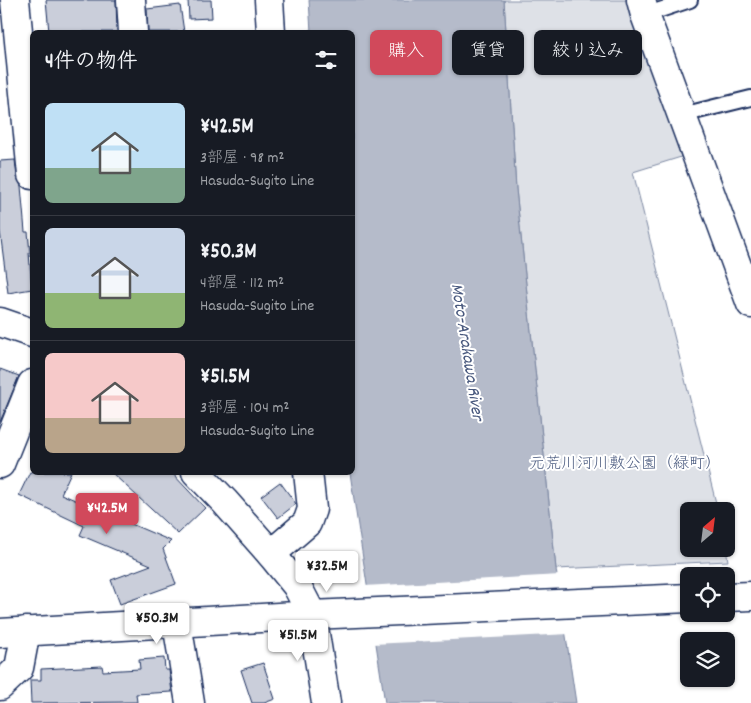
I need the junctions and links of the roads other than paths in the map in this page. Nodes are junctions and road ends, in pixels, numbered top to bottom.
1 (15, 0) edge
2 (130, 0) edge
3 (269, 0) edge
4 (690, 0) edge
5 (643, 7) edge
6 (133, 30) edge
7 (271, 30) edge
8 (20, 95) edge
9 (751, 98) edge
10 (682, 115) junction
11 (30, 162) edge
12 (748, 289) edge
13 (0, 322) edge
14 (30, 332) edge
15 (30, 389) edge
16 (0, 464) edge
17 (199, 475) edge
18 (308, 475) edge
19 (271, 554) junction
20 (751, 596) edge
21 (735, 597) edge
22 (680, 598) edge
23 (312, 615) junction
24 (177, 623) junction
25 (13, 632) edge
26 (0, 686) edge
27 (190, 703) edge
28 (326, 703) edge

1 - 8 street
2 - 6 street
3 - 7 street
4 - 5 lane
5 - 10 street
8 - 11 street
9 - 10 lane
10 - 12 street
13 - 14 street
15 - 16 street
17 - 19 street
18 - 19 street
19 - 23 street
20 - 21 street
22 - 23 street
23 - 24 street
23 - 28 street
24 - 25 street
24 - 27 street
25 - 26 street

